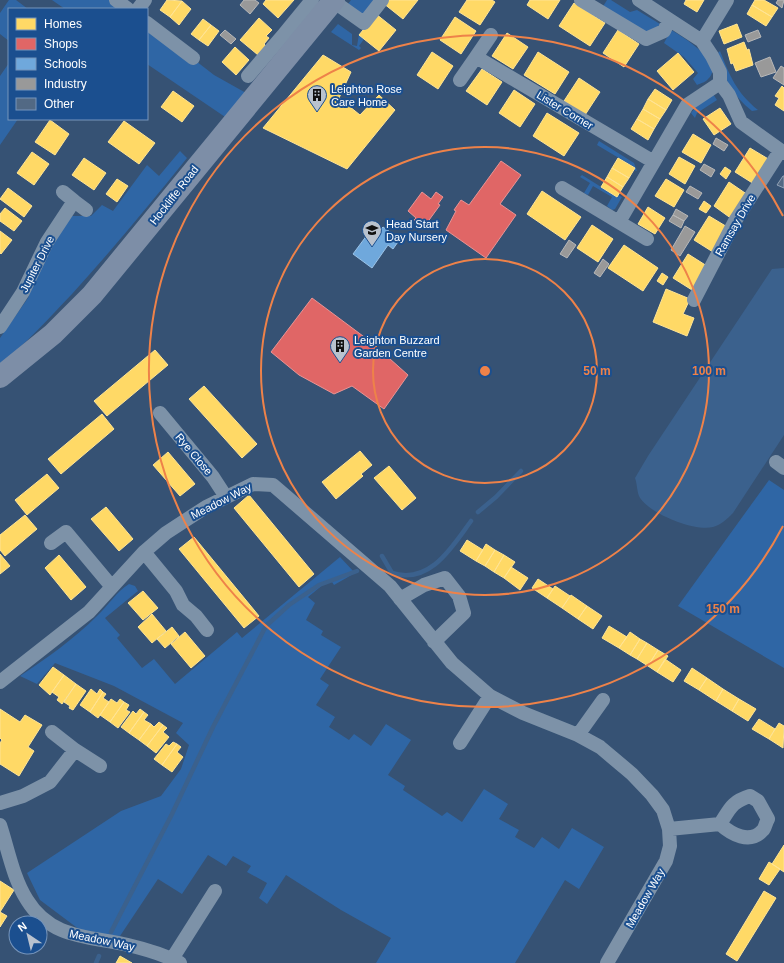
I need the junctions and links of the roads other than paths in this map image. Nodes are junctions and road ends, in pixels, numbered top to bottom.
1 (116, 0) edge
2 (145, 0) edge
3 (326, 0) edge
4 (382, 0) edge
5 (582, 0) edge
6 (639, 0) edge
7 (727, 0) edge
8 (127, 8) edge
9 (139, 8) edge
10 (669, 20) junction
11 (148, 24) edge
12 (491, 34) dead end
13 (292, 38) junction
14 (702, 41) junction
15 (476, 57) junction
16 (193, 58) dead end
17 (248, 76) dead end
18 (460, 80) dead end
19 (720, 83) junction
20 (782, 152) edge
21 (654, 162) junction
22 (562, 188) dead end
23 (63, 192) dead end
24 (74, 201) junction
25 (86, 210) dead end
26 (619, 222) junction
27 (648, 239) dead end
28 (694, 300) dead end
29 (0, 327) edge
30 (0, 377) edge
31 (160, 413) dead end
32 (226, 497) junction
33 (51, 543) dead end
34 (144, 552) junction
35 (112, 587) junction
36 (400, 599) junction
37 (207, 630) dead end
38 (434, 642) junction
39 (0, 682) edge
40 (490, 696) junction
41 (603, 700) dead end
42 (52, 732) dead end
43 (578, 735) junction
44 (460, 744) dead end
45 (75, 750) junction
46 (100, 766) dead end
47 (0, 803) edge
48 (720, 824) dead end
49 (0, 825) edge
50 (669, 829) junction
51 (3, 841) edge
52 (215, 891) dead end
53 (176, 961) edge
54 (607, 963) edge

1 - 8 street
2 - 9 street
3 - 4 street
3 - 13 main road, Hockliffe Road
5 - 10 street
6 - 10 street, Ramsay Drive
7 - 14 street
10 - 14 street, Ramsay Drive
11 - 16 street
12 - 15 street
13 - 17 street
13 - 30 main road, Hockliffe Road
14 - 19 street, Ramsay Drive
15 - 18 street
15 - 21 street, Lister Corner
19 - 20 street, Ramsay Drive
19 - 21 street
20 - 28 street, Ramsay Drive
21 - 26 street
22 - 26 street
23 - 24 street
24 - 25 street
24 - 29 street, Jupiter Drive
26 - 27 street
31 - 32 street, Rye Close
32 - 34 street, Meadow Way
32 - 36 street, Meadow Way
33 - 35 street
34 - 35 street, Meadow Way
34 - 37 street
35 - 39 street, Meadow Way
36 - 38 street, Meadow Way
36 - 38 street
38 - 40 street, Meadow Way
40 - 43 street, Meadow Way
40 - 44 street
41 - 43 street
42 - 45 street
43 - 50 street, Meadow Way
45 - 46 street
45 - 47 street
48 - 50 street
49 - 51 street, Meadow Way
50 - 54 street, Meadow Way
51 - 53 street, Meadow Way
52 - 53 street, Meadow Way

